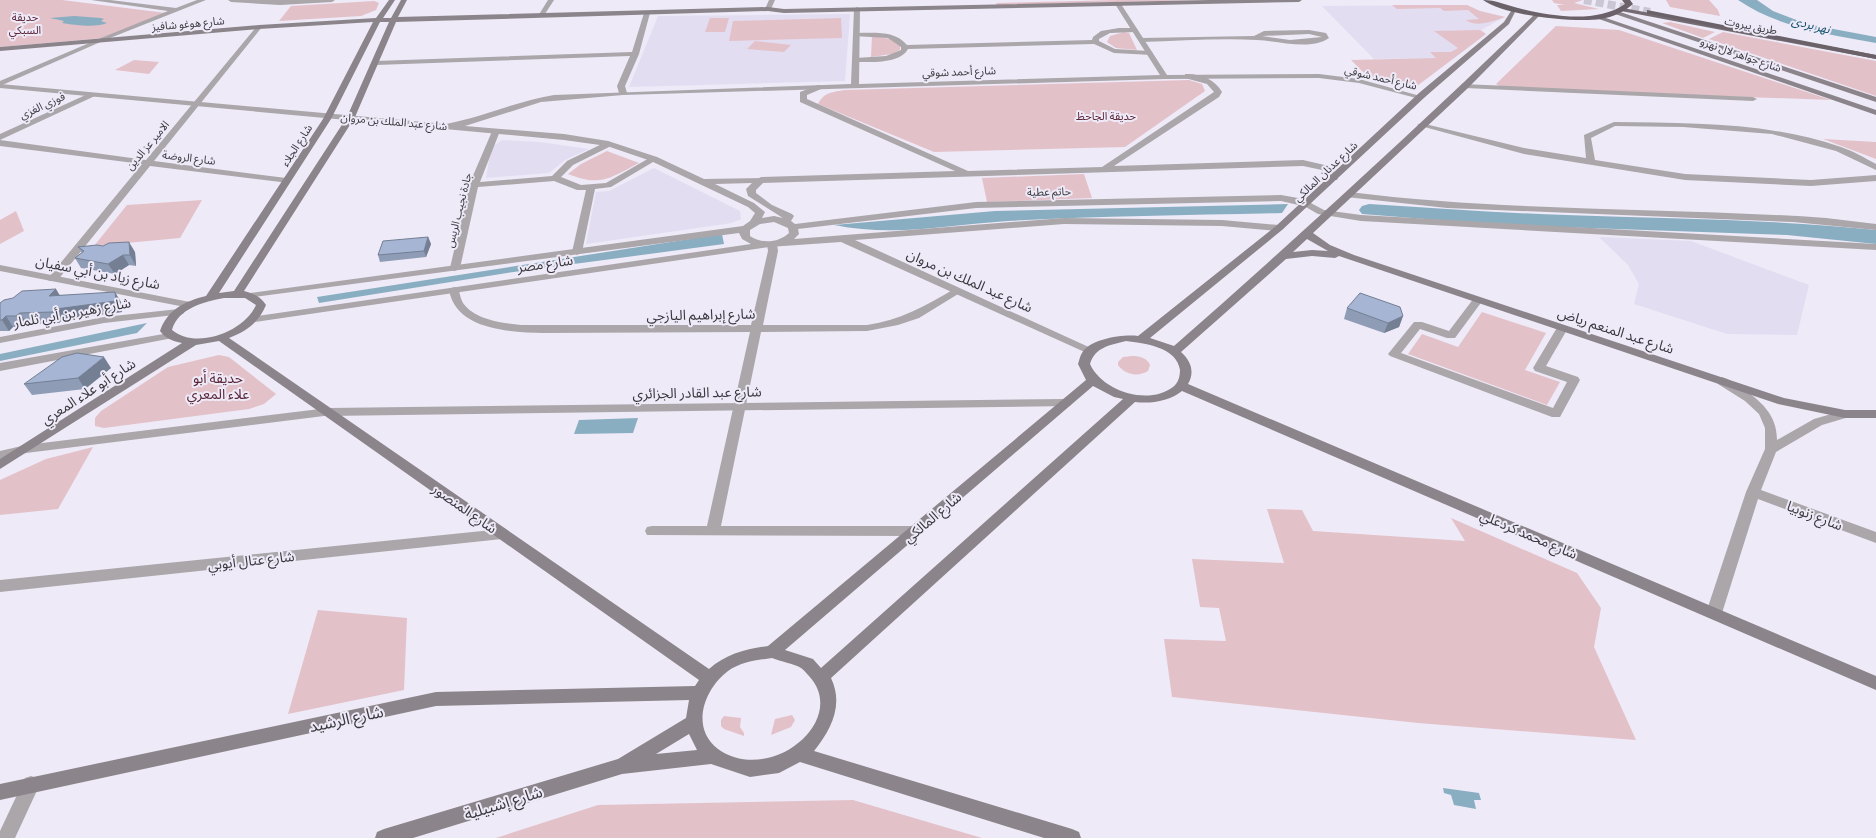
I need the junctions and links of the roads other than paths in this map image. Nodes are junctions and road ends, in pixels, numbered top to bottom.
1 (94, 0) edge
2 (132, 0) edge
3 (203, 0) edge
4 (231, 0) edge
5 (304, 0) edge
6 (332, 0) edge
7 (392, 0) edge
8 (404, 0) edge
9 (550, 0) edge
10 (771, 0) edge
11 (1062, 0) edge
12 (1299, 0) edge
13 (1487, 0) edge
14 (282, 2) edge
15 (122, 3) junction
16 (967, 4) junction
17 (1118, 4) junction
18 (951, 5) junction
19 (1624, 7) edge
20 (768, 9) junction
21 (1515, 9) junction
22 (177, 10) junction
23 (857, 10) junction
24 (275, 11) dead end
25 (1650, 12) tunnel mouth
26 (648, 13) junction
27 (1538, 14) junction
28 (542, 16) junction
29 (1598, 17) junction
30 (378, 20) junction
31 (394, 20) junction
32 (1655, 26) junction
33 (259, 27) junction
34 (1134, 30) junction
35 (1637, 30) junction
36 (856, 35) junction
37 (1258, 38) junction
38 (103, 39) junction
39 (1141, 40) junction
40 (1096, 42) junction
41 (905, 47) junction
42 (0, 49) edge
43 (1876, 52) edge
44 (1149, 53) junction
45 (635, 54) junction
46 (1876, 57) edge
47 (856, 60) junction
48 (376, 63) junction
49 (1188, 76) junction
50 (1165, 77) junction
51 (0, 85) edge
52 (855, 86) junction
53 (1465, 86) junction
54 (818, 87) junction
55 (623, 93) junction
56 (93, 95) junction
57 (1420, 97) junction
58 (1753, 99) dead end
59 (1876, 100) edge
60 (1438, 104) junction
61 (196, 105) junction
62 (500, 113) junction
63 (1876, 113) edge
64 (328, 117) junction
65 (351, 117) junction
66 (395, 122) junction
67 (1421, 125) junction
68 (345, 126) junction
69 (448, 126) junction
70 (496, 131) junction
71 (0, 137) edge
72 (0, 143) edge
73 (608, 144) junction
74 (654, 159) junction
75 (147, 162) junction
76 (1591, 163) junction
77 (1876, 167) edge
78 (1104, 169) junction
79 (968, 174) junction
80 (555, 178) junction
81 (1334, 178) junction
82 (1876, 178) edge
83 (286, 180) junction
84 (761, 180) junction
85 (703, 182) junction
86 (474, 184) junction
87 (590, 187) junction
88 (1349, 195) junction
89 (1307, 204) junction
90 (1328, 214) junction
91 (790, 224) junction
92 (750, 226) junction
93 (1876, 227) edge
94 (1279, 228) junction
95 (1307, 234) junction
96 (839, 237) junction
97 (772, 244) junction
98 (1876, 247) edge
99 (576, 252) junction
100 (1283, 256) junction
101 (1350, 257) junction
102 (0, 268) edge
103 (455, 268) junction
104 (53, 279) junction
105 (454, 290) junction
106 (958, 291) junction
107 (237, 294) junction
108 (250, 296) junction
109 (210, 298) junction
110 (1478, 300) junction
111 (190, 305) junction
112 (179, 312) junction
113 (255, 319) junction
114 (1562, 328) junction
115 (756, 329) junction
116 (169, 336) junction
117 (221, 337) junction
118 (1141, 339) junction
119 (0, 340) edge
120 (192, 342) junction
121 (1089, 351) junction
122 (1174, 352) junction
123 (0, 367) edge
124 (1092, 381) junction
125 (1722, 381) junction
126 (1182, 386) junction
127 (1131, 398) junction
128 (1066, 403) junction
129 (740, 406) junction
130 (328, 412) junction
131 (1845, 414) junction
132 (1876, 414) edge
133 (26, 449) junction
134 (1771, 449) junction
135 (0, 455) edge
136 (0, 465) edge
137 (1753, 492) junction
138 (652, 531) dead end
139 (713, 531) junction
140 (914, 531) junction
141 (502, 534) junction
142 (1876, 538) edge
143 (0, 586) edge
144 (1714, 613) junction
145 (772, 652) junction
146 (822, 677) junction
147 (709, 678) junction
148 (1876, 683) edge
149 (698, 693) junction
150 (692, 723) junction
151 (800, 754) junction
152 (711, 756) junction
153 (622, 766) junction
154 (31, 784) junction
155 (0, 792) edge
156 (6, 838) edge
157 (384, 838) edge
158 (1072, 838) edge

1 - 15 street
2 - 15 street
3 - 22 street
4 - 14 street
5 - 14 street
6 - 14 street
7 - 30 main road, شارع الجلاء
8 - 31 main road
9 - 28 street
10 - 20 street
11 - 16 main road
12 - 17 main road
13 - 21 highway
14 - 24 street
15 - 22 street
16 - 17 main road
16 - 18 main road
17 - 34 street
18 - 20 main road
18 - 23 main road
19 - 29 highway
19 - 32 main road, شارع جواهر لال نهرو
19 - 43 main road, طريق بيروت
19 - 46 main road, طريق بيروت
20 - 23 main road
20 - 26 main road, شارع هوغو شافيز
21 - 27 highway
21 - 57 main road, شارع عدنان المالكي
22 - 38 street
23 - 36 street
25 - 46 highway
26 - 28 main road, شارع هوغو شافيز
26 - 45 street
27 - 29 highway
27 - 53 main road
28 - 31 main road, شارع هوغو شافيز
29 - 35 main road, شارع جواهر لال نهرو
30 - 31 main road, شارع هوغو شافيز
30 - 33 main road, شارع هوغو شافيز
30 - 64 main road, شارع الجلاء
31 - 48 main road
32 - 35 main road
32 - 59 main road, شارع جواهر لال نهرو
33 - 38 main road, شارع هوغو شافيز
33 - 61 street, الامير عز الدين
34 - 39 street
34 - 40 street
35 - 63 main road, شارع جواهر لال نهرو
36 - 41 street
36 - 47 street
37 - 37 street
37 - 39 street
38 - 42 main road, شارع هوغو شافيز
38 - 51 street
39 - 44 street
40 - 41 street
40 - 44 street
41 - 47 street
44 - 50 street
45 - 48 street
45 - 55 street
47 - 52 street
48 - 65 main road
49 - 50 street, شارع أحمد شوقي
49 - 57 street, شارع أحمد شوقي
49 - 78 street
50 - 52 street, شارع أحمد شوقي
51 - 56 street, شارع عبد الملك بن مروان
52 - 54 street, شارع أحمد شوقي
53 - 58 street
53 - 60 main road
54 - 55 street, شارع أحمد شوقي
54 - 79 street
55 - 62 street, شارع أحمد شوقي
56 - 61 street, شارع عبد الملك بن مروان
56 - 71 street, فوزي الغزي
57 - 60 main road
57 - 60 main road
57 - 81 main road, شارع عدنان المالكي
60 - 67 main road
61 - 64 street, شارع عبد الملك بن مروان
61 - 75 street, الامير عز الدين
62 - 69 street, شارع أحمد شوقي
62 - 70 street
64 - 65 street, شارع عبد الملك بن مروان
64 - 68 street
64 - 83 main road, شارع الجلاء
65 - 66 street, شارع عبد الملك بن مروان
65 - 68 main road
66 - 68 street
66 - 69 street, شارع عبد الملك بن مروان
67 - 76 street
67 - 88 main road
68 - 107 main road
69 - 70 street, شارع عبد الملك بن مروان
70 - 73 street, شارع عبد الملك بن مروان
70 - 86 street, جادة نجيب الريس
72 - 75 street, شارع الروضة
73 - 74 street, شارع عبد الملك بن مروان
73 - 80 street
74 - 85 street, شارع عبد الملك بن مروان
74 - 87 street
75 - 83 street, شارع الروضة
75 - 104 street, الامير عز الدين
76 - 77 street
76 - 82 street
78 - 79 street
78 - 81 street
79 - 84 street
80 - 86 street
80 - 87 street
81 - 89 main road, شارع عدنان المالكي
83 - 109 main road, شارع الجلاء
84 - 85 street
84 - 91 street
85 - 92 street, شارع عبد الملك بن مروان
86 - 103 street, جادة نجيب الريس
87 - 99 street
88 - 90 main road
88 - 93 street
89 - 90 street, حاتم عطية
89 - 91 street, حاتم عطية
89 - 94 main road, شارع عدنان المالكي
90 - 95 main road
90 - 98 street, حاتم عطية
91 - 92 street, حاتم عطية
91 - 97 street
92 - 97 street
92 - 99 street, شارع مصر
94 - 96 street
94 - 118 main road, شارع عدنان المالكي
95 - 100 main road
95 - 101 main road, شارع عبد المنعم رياض
96 - 97 street, شارع مصر
96 - 106 street, شارع عبد الملك بن مروان
97 - 105 street, شارع مصر
97 - 115 street
99 - 103 street, شارع مصر
100 - 101 main road, شارع عبد المنعم رياض
100 - 122 main road
101 - 110 main road, شارع عبد المنعم رياض
102 - 104 street, شارع زياد بن أبي سفيان
103 - 108 street, شارع مصر
104 - 111 street, شارع زياد بن أبي سفيان
105 - 113 street, شارع مصر
105 - 115 street, شارع إبراهيم اليازجي
106 - 115 street, شارع إبراهيم اليازجي
106 - 121 street, شارع عبد الملك بن مروان
107 - 108 main road
107 - 109 main road
108 - 113 main road
109 - 111 main road
110 - 114 main road, شارع عبد المنعم رياض
110 - 114 street
111 - 112 main road
112 - 116 main road
112 - 119 street, شارع زهير بن أبي ثلمار
113 - 117 main road
114 - 125 main road, شارع عبد المنعم رياض
115 - 129 street
116 - 120 main road
116 - 123 street
117 - 120 main road
117 - 130 main road, شارع المنصور
118 - 121 main road
118 - 122 main road
120 - 133 main road, شارع أبو علاء المعري
121 - 124 main road
122 - 126 main road
124 - 127 main road
124 - 128 main road, شارع المالكي
125 - 131 main road, شارع عبد المنعم رياض
125 - 134 street
126 - 127 main road
126 - 144 main road, شارع محمد كردعلي
127 - 146 main road
128 - 129 street, شارع عبد القادر الجزائري
128 - 140 main road, شارع المالكي
129 - 130 street, شارع عبد القادر الجزائري
129 - 139 street
130 - 133 street, شارع عبد القادر الجزائري
130 - 141 main road, شارع المنصور
131 - 132 main road, شارع عبد المنعم رياض
131 - 134 street
133 - 135 street, شارع عبد القادر الجزائري
133 - 136 main road, شارع أبو علاء المعري
134 - 137 street
137 - 142 street, شارع زنوبيا
137 - 144 street
138 - 139 street
139 - 140 street
140 - 145 main road, شارع المالكي
141 - 143 street, شارع عتال أيوبي
141 - 147 main road, شارع المنصور
144 - 148 main road, شارع محمد كردعلي
145 - 146 main road
145 - 147 main road
146 - 151 main road
147 - 149 main road
149 - 150 main road
149 - 154 main road, شارع الرشيد
150 - 152 main road
150 - 153 main road
151 - 152 main road
151 - 158 main road
152 - 153 main road
153 - 157 main road, شارع إشبيلية
154 - 155 main road, شارع الرشيد
154 - 156 street

